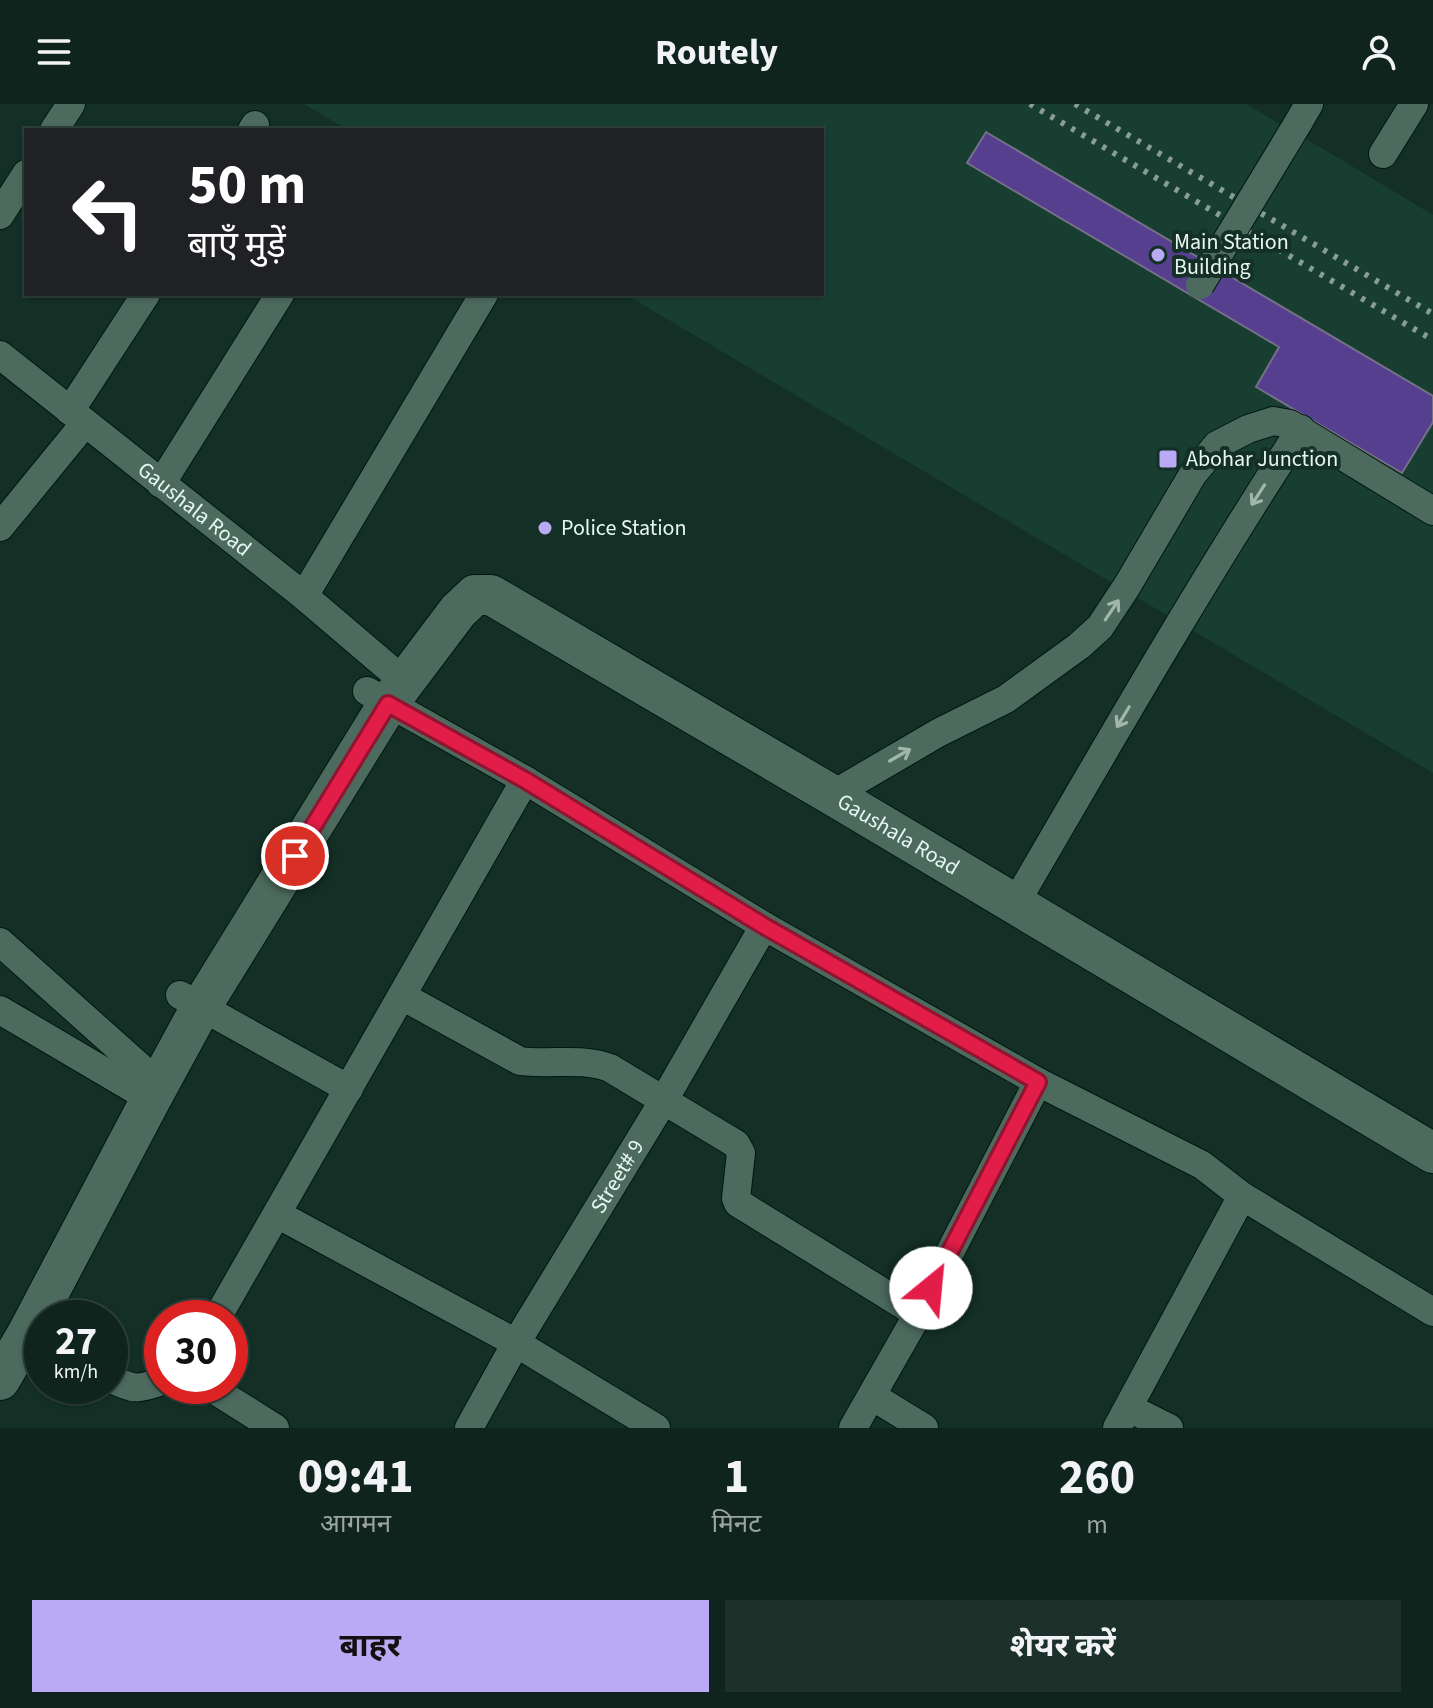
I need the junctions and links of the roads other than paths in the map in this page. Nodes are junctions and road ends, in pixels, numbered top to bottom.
1 (71, 104) edge
2 (1414, 104) edge
3 (1304, 113) edge
4 (55, 128) edge
5 (1383, 154) dead end
6 (24, 177) edge
7 (0, 215) edge
8 (1200, 285) dead end
9 (145, 296) edge
10 (279, 296) edge
11 (483, 296) edge
12 (0, 355) edge
13 (77, 417) junction
14 (1301, 429) junction
15 (161, 484) junction
16 (1433, 511) edge
17 (0, 527) edge
18 (304, 596) junction
19 (387, 685) junction
20 (525, 780) junction
21 (843, 788) junction
22 (1021, 893) junction
23 (764, 926) junction
24 (0, 942) edge
25 (402, 996) junction
26 (190, 1001) junction
27 (0, 1010) edge
28 (1038, 1082) junction
29 (145, 1084) junction
30 (349, 1089) junction
31 (664, 1100) junction
32 (1433, 1124) edge
33 (1433, 1153) edge
34 (1242, 1196) junction
35 (277, 1214) junction
36 (227, 1300) edge
37 (1433, 1312) edge
38 (918, 1314) junction
39 (19, 1333) edge
40 (516, 1343) junction
41 (0, 1380) edge
42 (872, 1396) junction
43 (237, 1404) edge
44 (1123, 1418) edge
45 (275, 1428) edge
46 (469, 1428) edge
47 (656, 1428) edge
48 (853, 1428) edge
49 (924, 1428) edge
50 (1169, 1428) edge

1 - 4 street
2 - 5 street
3 - 8 street, bridge
6 - 7 street
9 - 13 street
10 - 15 street
11 - 18 street
12 - 13 street, Gaushala Road
13 - 15 street, Gaushala Road
13 - 17 street
14 - 16 street
21 -> 14 street
14 -> 22 street
15 - 18 street, Gaushala Road
18 - 19 street, Gaushala Road
19 - 20 street
19 - 21 street, Gaushala Road
19 - 26 street
20 - 23 street
20 - 25 street
21 - 22 street, Gaushala Road
22 - 32 street, Gaushala Road
22 - 33 street, Gaushala Road
23 - 28 street
23 - 31 street, Street# 9
24 - 29 street
25 - 30 street
25 - 31 street
26 - 29 street
26 - 30 street
27 - 29 street
28 - 34 street
28 - 38 street
29 - 39 street
30 - 35 street
31 - 38 street
31 - 40 street, Street# 9
34 - 37 street
34 - 44 street
35 - 36 street
35 - 40 street
38 - 42 street
39 - 41 street
40 - 46 street, Street# 9
40 - 47 street
42 - 48 street
42 - 49 street
43 - 45 street
44 - 50 street

